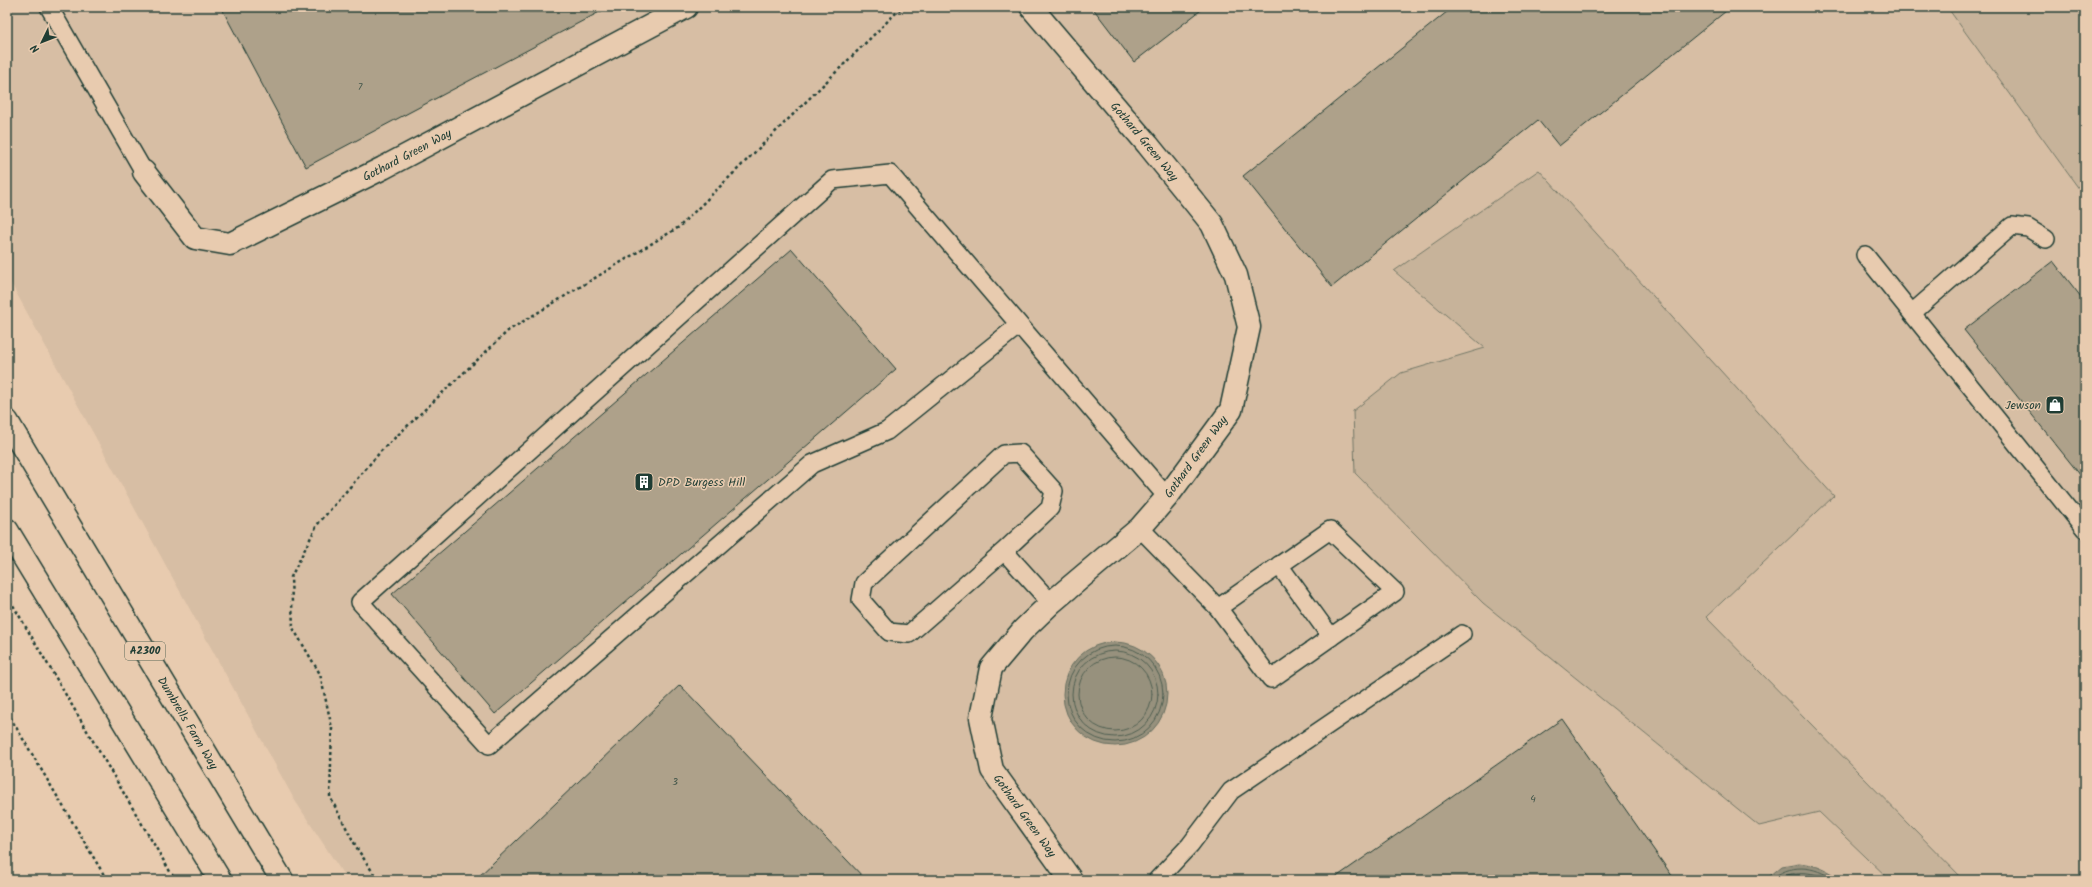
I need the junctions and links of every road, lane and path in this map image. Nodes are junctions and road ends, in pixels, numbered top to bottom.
1 (49, 7) edge
2 (686, 7) edge
3 (902, 7) edge
4 (1031, 7) edge
5 (144, 172) joint
6 (2046, 239) dead end
7 (1865, 255) dead end
8 (1912, 313) junction
9 (1019, 325) junction
10 (7, 421) edge
11 (1167, 497) junction
12 (1140, 528) junction
13 (2085, 529) edge
14 (7, 530) edge
15 (1004, 551) junction
16 (1279, 565) junction
17 (7, 596) edge
18 (1051, 603) junction
19 (1218, 608) junction
20 (1462, 634) dead end
21 (1331, 636) junction
22 (7, 712) edge
23 (1062, 876) edge
24 (107, 880) edge
25 (175, 880) edge
26 (220, 880) edge
27 (282, 880) edge
28 (378, 880) edge
29 (1157, 880) edge

1 - 5 lane
2 - 5 street, Gothard Green Way
3 - 28 path
4 - 11 street, Gothard Green Way
6 - 8 lane
7 - 8 lane
8 - 13 lane
9 - 9 lane
9 - 11 lane
10 - 27 street, Dumbrells Farm Way / A2300
11 - 12 street, Gothard Green Way
12 - 18 street, Gothard Green Way
12 - 19 lane
14 - 26 street
15 - 15 lane
15 - 18 lane
16 - 19 lane
16 - 21 lane
16 - 21 lane
17 - 25 path
18 - 23 street, Gothard Green Way
19 - 21 lane
20 - 29 lane
22 - 24 path

